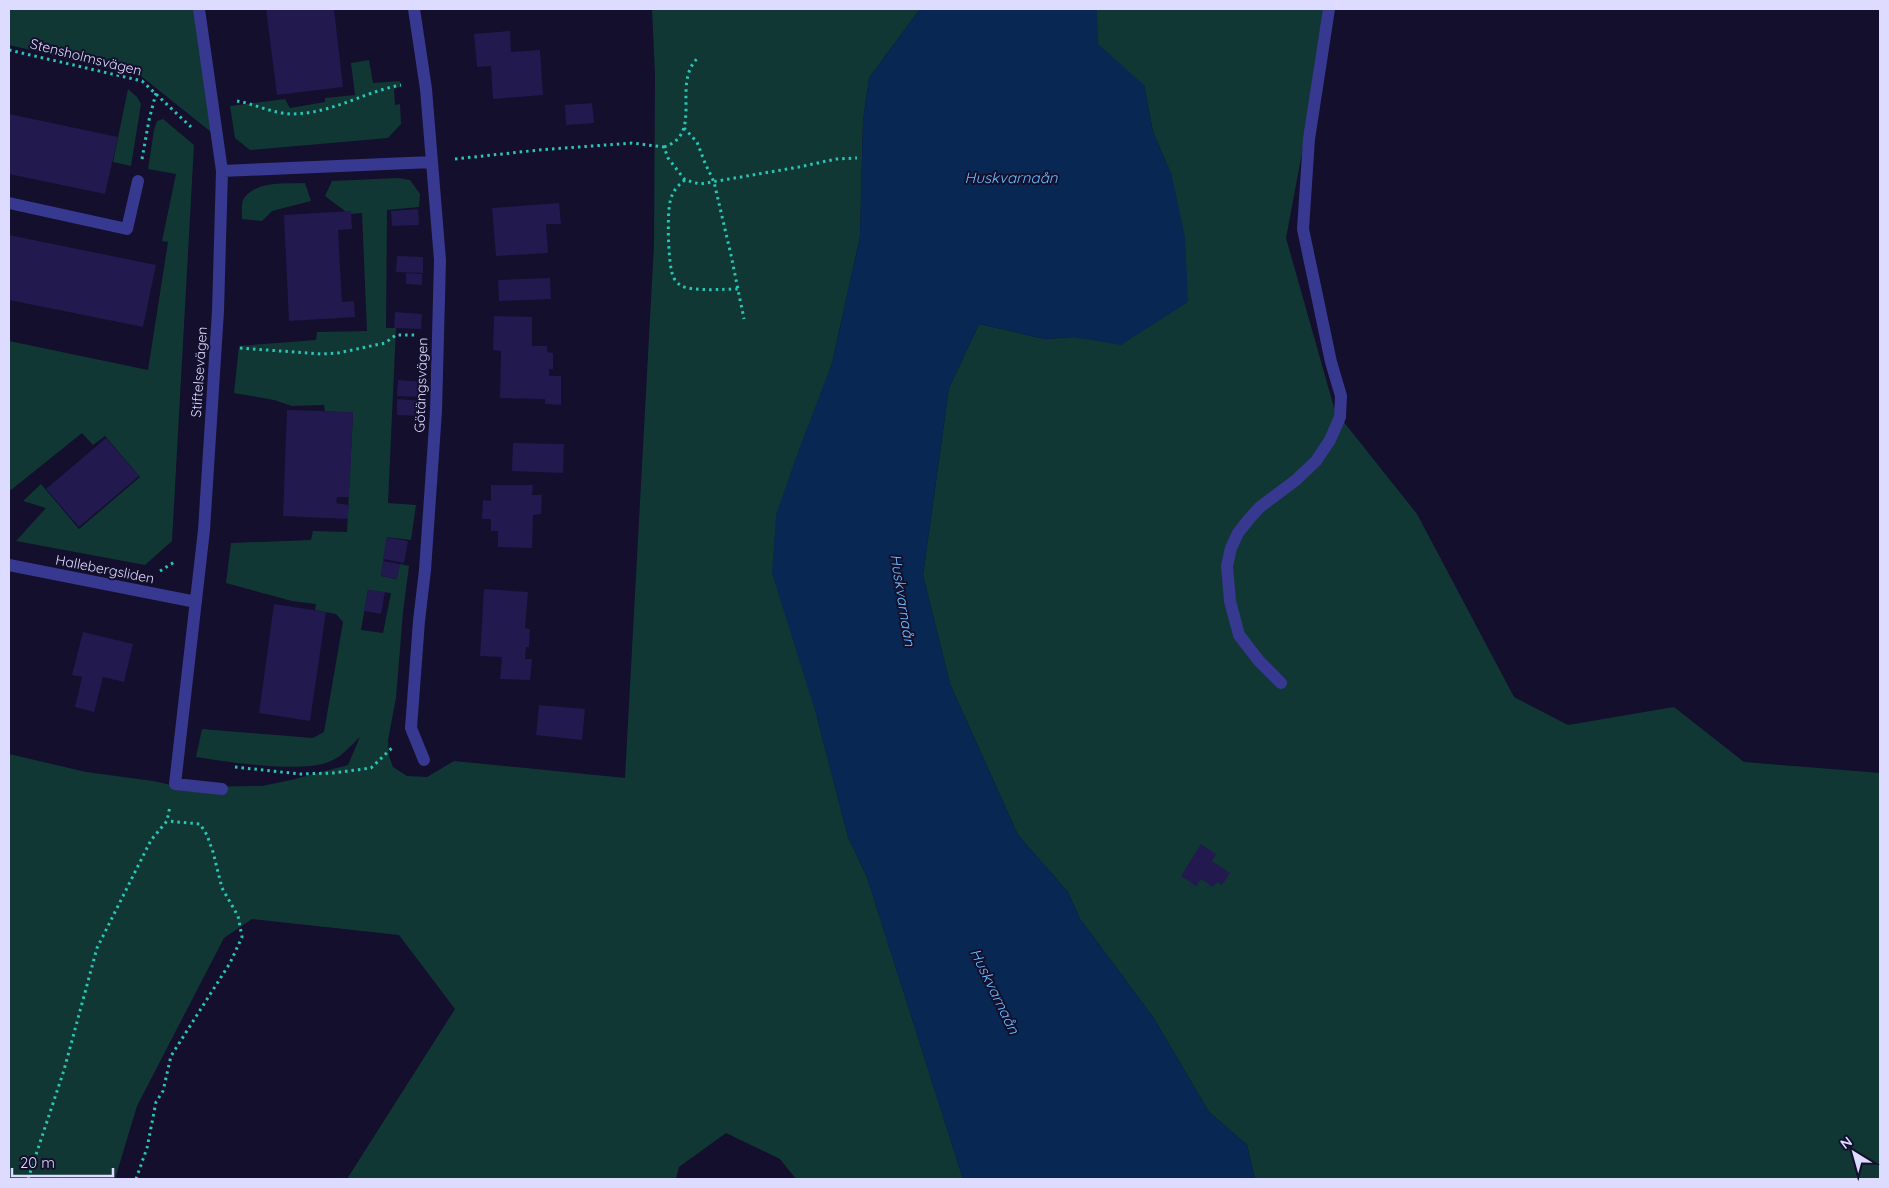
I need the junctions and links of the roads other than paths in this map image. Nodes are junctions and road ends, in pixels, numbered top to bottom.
1 (199, 9) edge
2 (414, 9) edge
3 (1328, 9) edge
4 (432, 162) junction
5 (222, 171) junction
6 (138, 181) road end
7 (9, 203) edge
8 (9, 566) edge
9 (196, 602) junction
10 (1281, 683) dead end
11 (424, 760) dead end
12 (222, 790) dead end

1 - 5 street, Stiftelsevägen
2 - 4 street, Götängsvägen
3 - 10 street
4 - 5 street
4 - 11 street, Götängsvägen
5 - 9 street, Stiftelsevägen
6 - 7 street
8 - 9 street, Hallebergsliden
9 - 12 street, Stiftelsevägen

